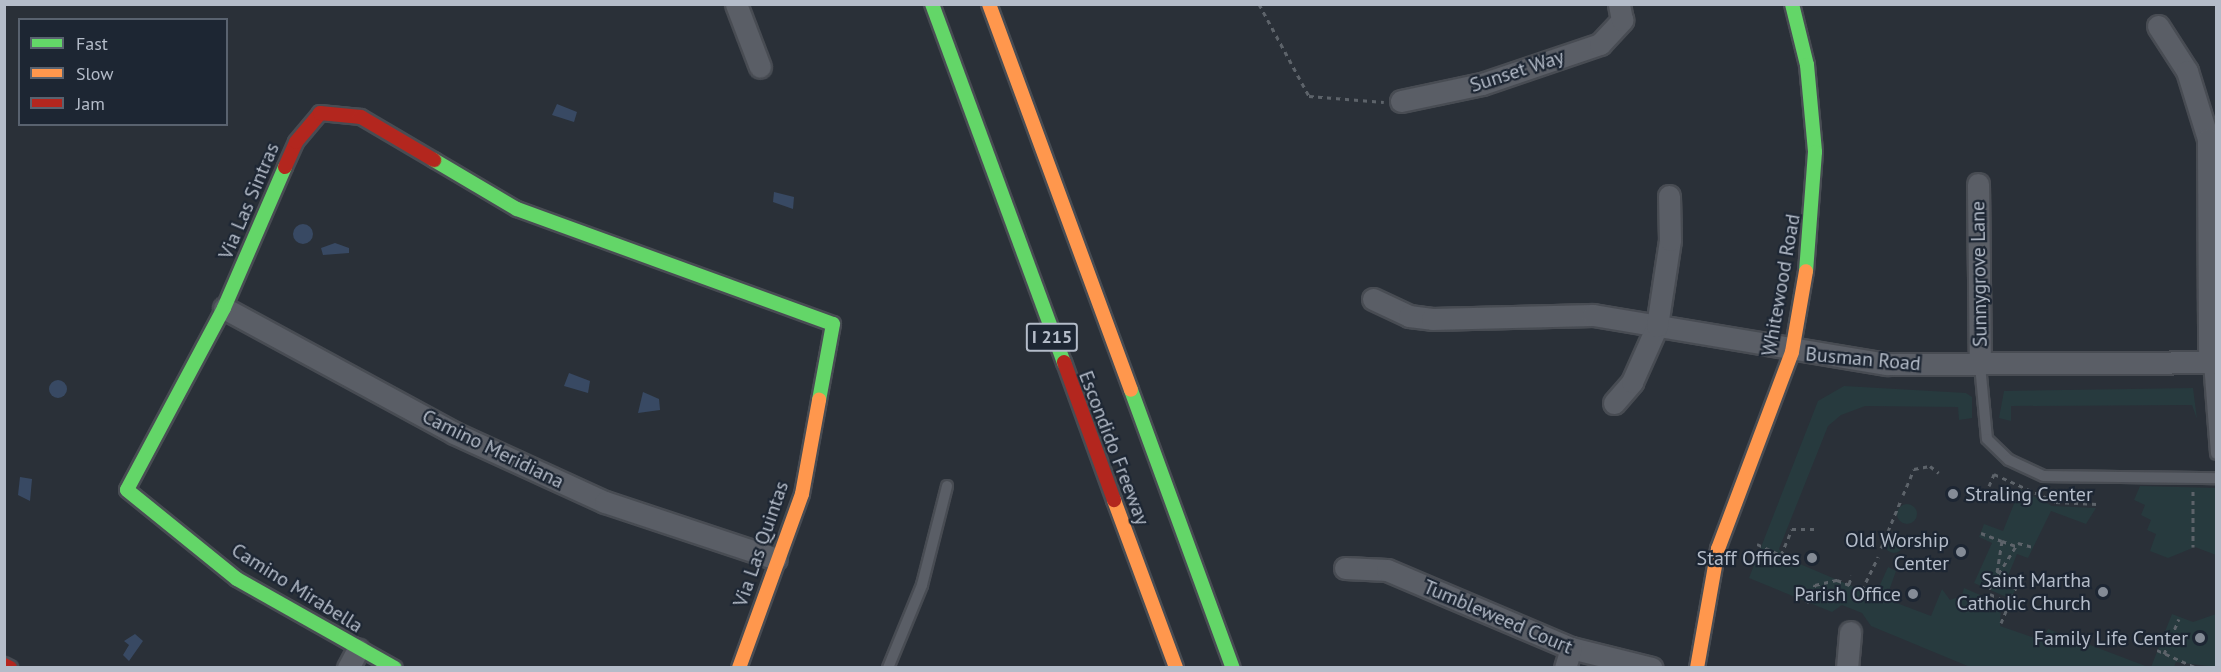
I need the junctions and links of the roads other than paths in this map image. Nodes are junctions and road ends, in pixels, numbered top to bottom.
1 (736, 4) edge
2 (932, 4) edge
3 (989, 4) edge
4 (1792, 4) edge
5 (1620, 13) edge
6 (2158, 26) dead end
7 (760, 67) dead end
8 (1401, 101) road end
9 (1977, 184) dead end
10 (1669, 196) dead end
11 (1373, 299) dead end
12 (225, 308) junction
13 (833, 324) joint
14 (1657, 326) junction
15 (1792, 352) junction
16 (2213, 362) edge
17 (1980, 365) junction
18 (1614, 402) dead end
19 (2217, 454) edge
20 (2217, 477) edge
21 (947, 486) dead end
22 (127, 490) joint
23 (776, 559) junction
24 (1345, 568) dead end
25 (1850, 632) dead end
26 (353, 658) edge
27 (1568, 658) edge
28 (4, 664) edge
29 (10, 668) edge
30 (395, 668) edge
31 (739, 668) edge
32 (888, 668) edge
33 (1176, 668) edge
34 (1233, 668) edge
35 (1652, 668) edge
36 (1697, 668) edge
37 (1847, 668) edge

1 - 7 street
2 - 33 main road, Escondido Freeway / I 215
3 - 34 main road, Escondido Freeway / I 215
4 - 15 main road, Whitewood Road
5 - 8 street, Sunset Way
6 - 16 street
9 - 17 street, Sunnygrove Lane
10 - 14 street
11 - 14 street, Busman Road
12 - 13 main road, Via Las Sintras
12 - 22 main road, Via Las Sintras
12 - 23 street, Camino Meridiana
13 - 23 main road, Via Las Quintas
14 - 15 street, Busman Road
14 - 18 street
15 - 17 street, Busman Road
15 - 36 main road, Whitewood Road
16 - 17 street, Busman Road
16 - 19 lane
17 - 20 lane
21 - 32 lane
22 - 26 main road, Camino Mirabella
23 - 31 main road, Via Las Quintas
24 - 27 street, Tumbleweed Court
25 - 37 street
26 - 30 main road, Camino Mirabella
27 - 35 street, Tumbleweed Court
28 - 29 main road

